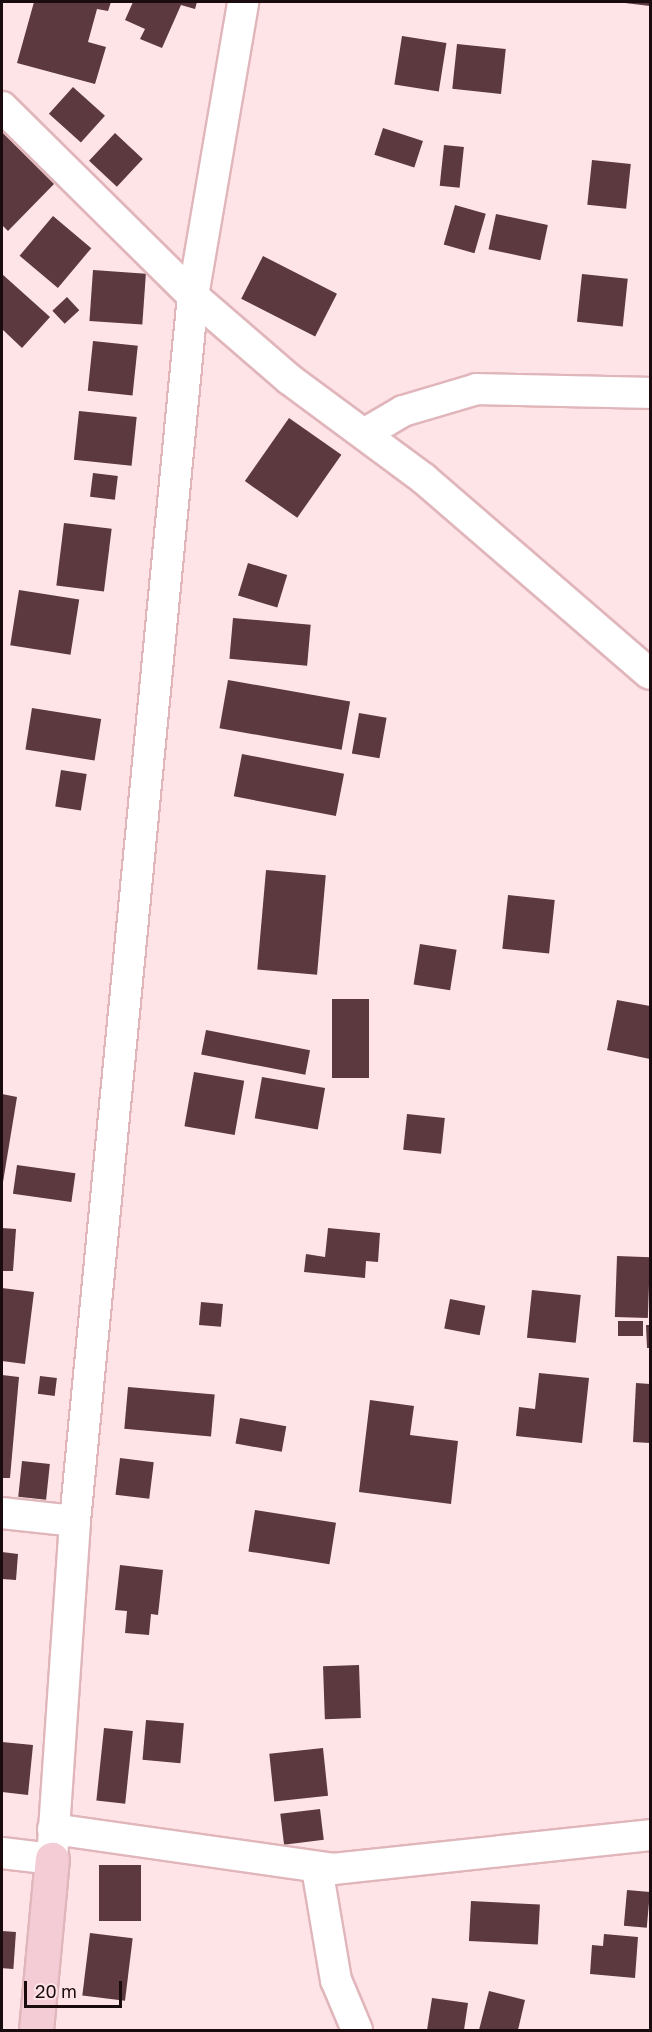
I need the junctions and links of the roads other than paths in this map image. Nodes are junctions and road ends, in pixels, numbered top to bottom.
1 (243, 2) edge
2 (2, 107) edge
3 (193, 296) junction
4 (651, 393) edge
5 (364, 434) junction
6 (651, 674) edge
7 (2, 1513) edge
8 (75, 1521) junction
9 (651, 1835) edge
10 (53, 1844) junction
11 (2, 1853) edge
12 (317, 1868) junction
13 (36, 2031) edge
14 (357, 2031) edge

1 - 3 street
2 - 3 street
3 - 5 street
3 - 8 street
4 - 5 street
5 - 6 street
7 - 8 street
8 - 10 street
9 - 12 street
10 - 11 street
10 - 12 street
10 - 13 street
12 - 14 street

